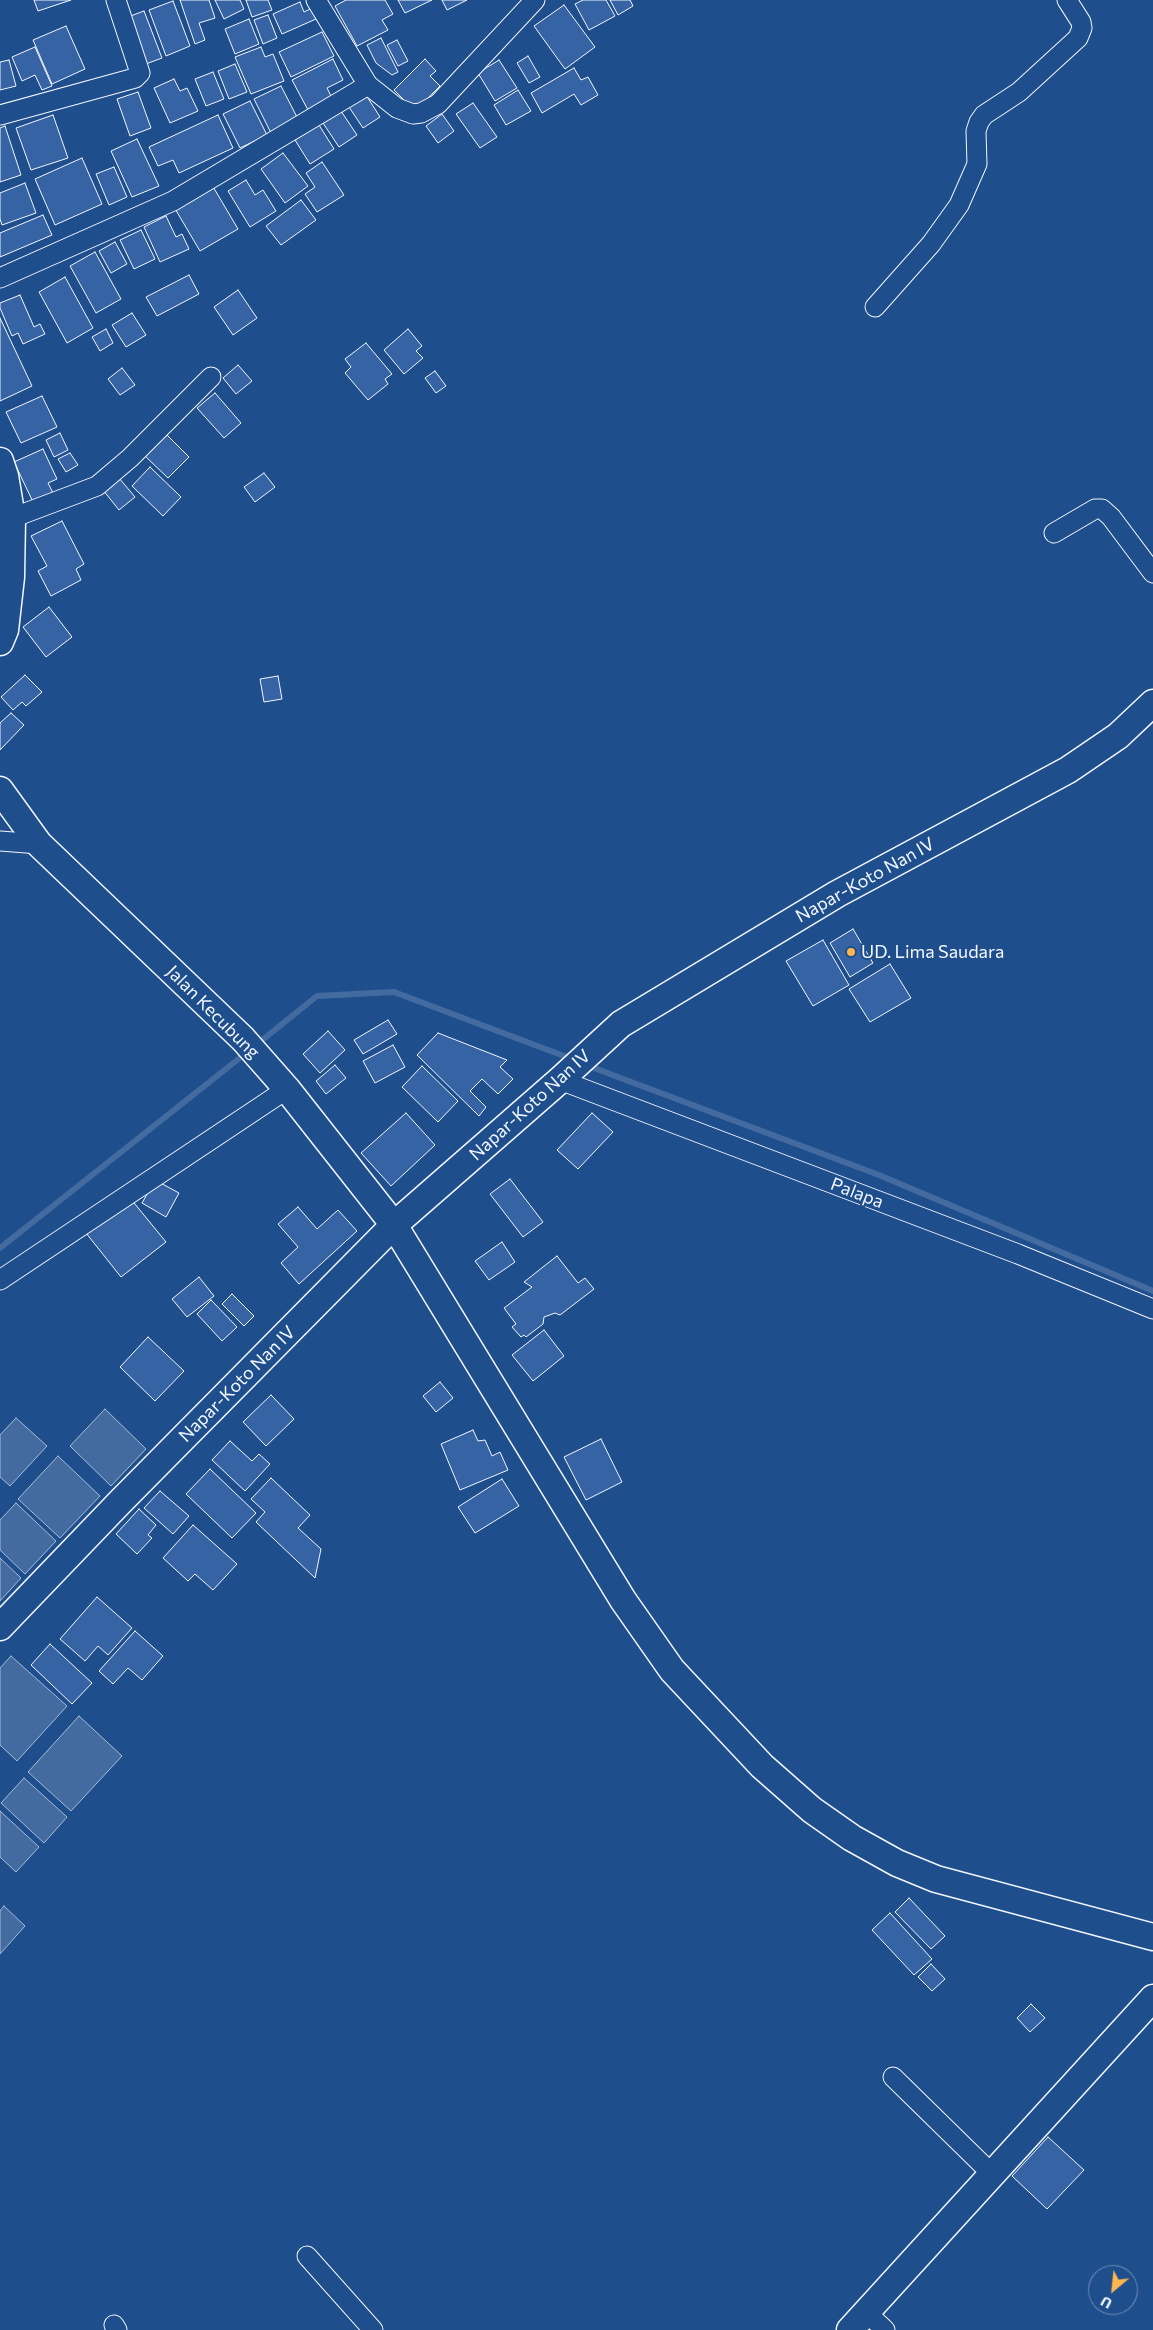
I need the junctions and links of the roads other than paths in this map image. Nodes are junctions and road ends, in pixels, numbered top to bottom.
1 (316, 0) edge
2 (535, 0) edge
3 (1067, 0) edge
4 (118, 1) edge
5 (368, 85) junction
6 (0, 115) edge
7 (0, 278) edge
8 (875, 307) dead end
9 (211, 377) dead end
10 (0, 461) edge
11 (12, 518) junction
12 (1054, 533) dead end
13 (1153, 573) edge
14 (0, 642) edge
15 (1153, 703) edge
16 (0, 790) edge
17 (0, 841) edge
18 (39, 844) junction
19 (563, 1078) junction
20 (288, 1090) junction
21 (394, 1225) junction
22 (0, 1280) edge
23 (1153, 1309) edge
24 (0, 1627) edge
25 (1153, 1937) edge
26 (1153, 1998) edge
27 (894, 2077) dead end
28 (992, 2174) junction
29 (307, 2256) dead end
30 (867, 2324) edge
31 (373, 2330) edge

1 - 5 street
2 - 5 street
3 - 8 street
4 - 6 street
5 - 7 street
9 - 11 street
10 - 11 street
11 - 14 street
12 - 13 street
15 - 19 street, Napar-Koto Nan IV
16 - 18 street, Jalan Kecubung
17 - 18 street
18 - 20 street, Jalan Kecubung
19 - 21 street, Napar-Koto Nan IV
19 - 23 street, Palapa
20 - 21 street, Jalan Kecubung
20 - 22 street
21 - 24 street, Napar-Koto Nan IV
21 - 25 street, Jalan Kecubung
26 - 28 street
27 - 28 street
28 - 30 street
29 - 31 street

